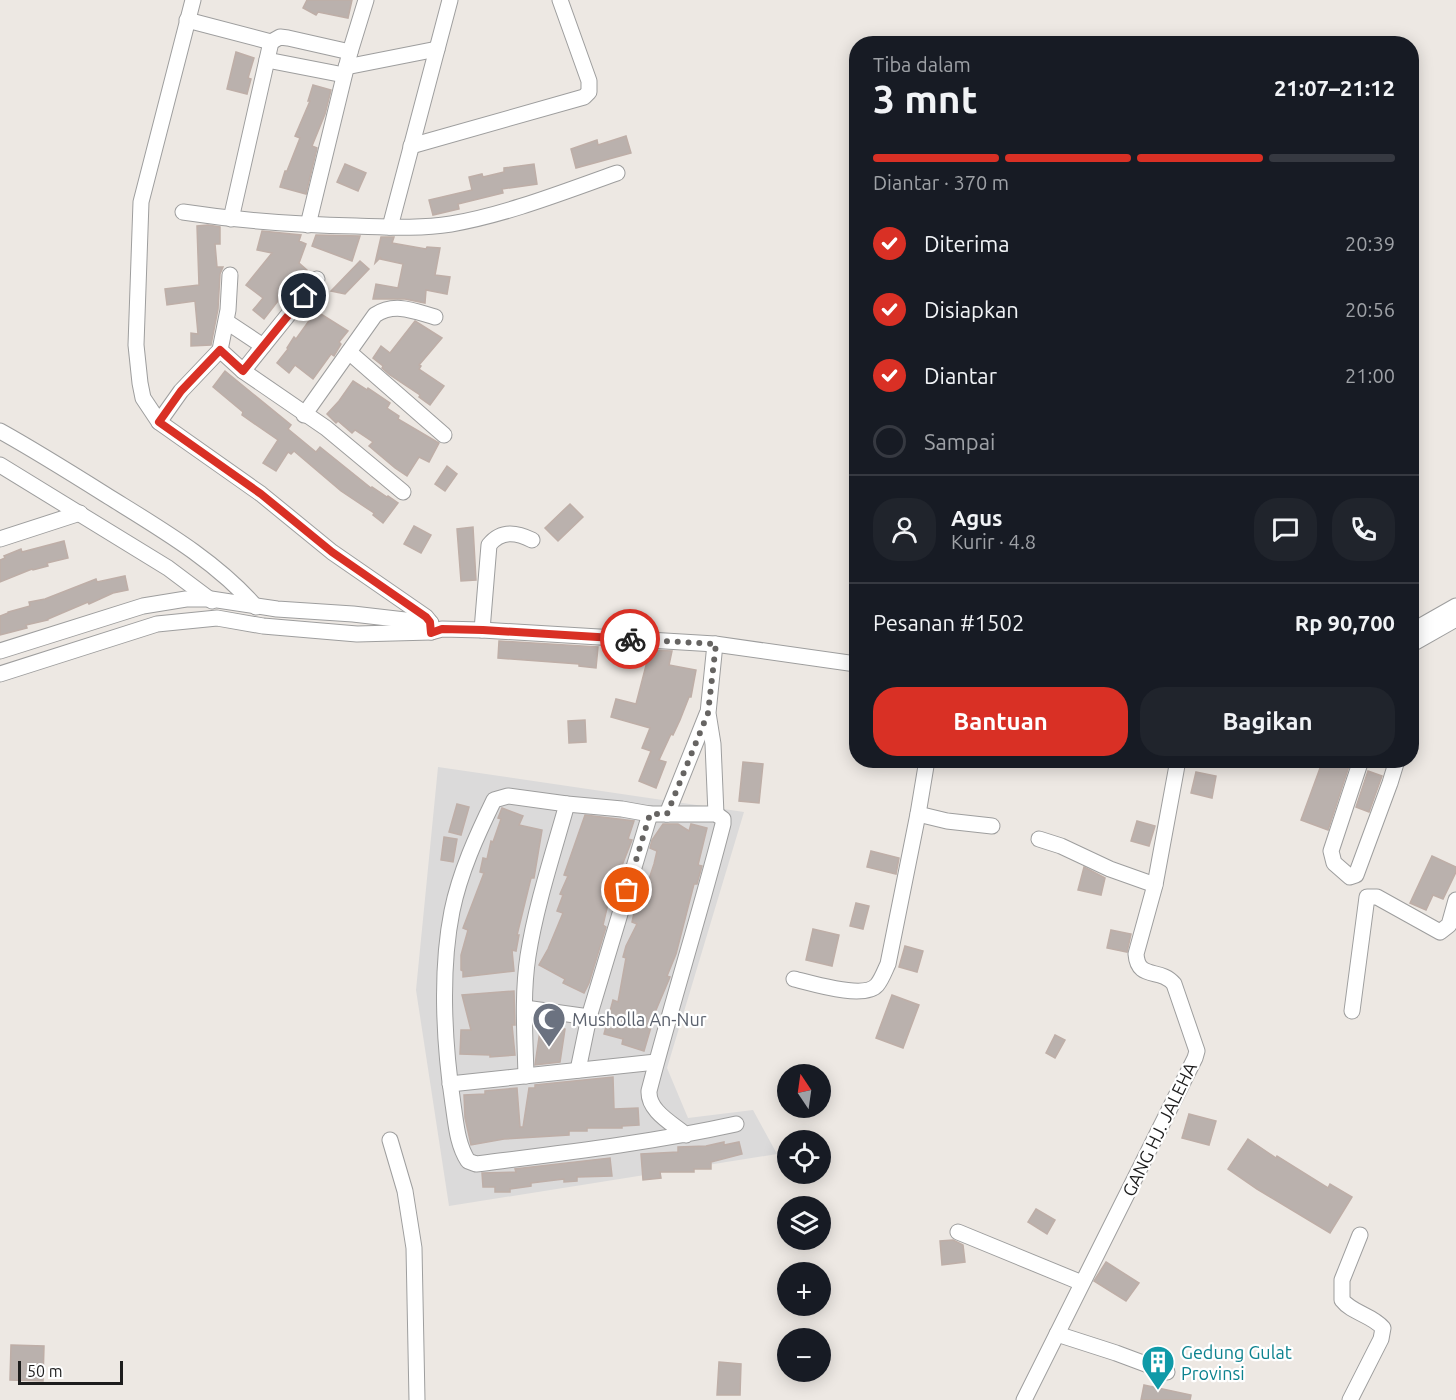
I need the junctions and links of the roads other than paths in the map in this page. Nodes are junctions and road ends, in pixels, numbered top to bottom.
1 (193, 0) edge
2 (366, 0) edge
3 (450, 0) edge
4 (560, 0) edge
5 (187, 20) junction
6 (271, 42) junction
7 (437, 49) junction
8 (267, 60) junction
9 (346, 65) junction
10 (411, 146) junction
11 (617, 173) dead end
12 (183, 212) dead end
13 (231, 219) junction
14 (308, 225) junction
15 (390, 227) junction
16 (231, 274) dead end
17 (317, 279) dead end
18 (435, 317) dead end
19 (227, 322) junction
20 (263, 346) junction
21 (220, 350) junction
22 (348, 352) junction
23 (243, 371) junction
24 (304, 415) junction
25 (159, 422) junction
26 (0, 431) edge
27 (444, 435) dead end
28 (0, 465) edge
29 (403, 492) dead end
30 (80, 513) junction
31 (0, 539) edge
32 (532, 540) dead end
33 (211, 599) junction
34 (256, 606) junction
35 (1456, 606) edge
36 (217, 618) junction
37 (1456, 619) edge
38 (263, 626) junction
39 (1419, 627) edge
40 (434, 628) junction
41 (483, 630) junction
42 (1419, 640) edge
43 (716, 644) junction
44 (0, 651) edge
45 (849, 663) edge
46 (0, 674) edge
47 (708, 713) junction
48 (926, 768) edge
49 (1177, 768) edge
50 (1358, 768) edge
51 (1395, 768) edge
52 (567, 804) junction
53 (650, 814) junction
54 (667, 814) junction
55 (716, 814) junction
56 (918, 814) junction
57 (992, 826) dead end
58 (1039, 839) dead end
59 (1155, 885) junction
60 (1456, 900) edge
61 (794, 979) dead end
62 (525, 1008) junction
63 (1352, 1011) dead end
64 (589, 1017) junction
65 (656, 1062) junction
66 (578, 1070) junction
67 (526, 1076) junction
68 (450, 1084) junction
69 (736, 1124) dead end
70 (686, 1135) junction
71 (390, 1140) dead end
72 (958, 1232) dead end
73 (1360, 1235) dead end
74 (1082, 1283) junction
75 (1057, 1334) junction
76 (1167, 1372) dead end
77 (417, 1400) edge
78 (1024, 1400) edge
79 (1350, 1400) edge

1 - 5 street
2 - 9 street
3 - 7 street
4 - 10 street
5 - 6 street
5 - 25 street
6 - 8 street
6 - 9 street
7 - 9 street
7 - 10 street
8 - 9 street
8 - 13 street
9 - 14 street
10 - 15 street
11 - 15 street
12 - 13 street
13 - 14 street
14 - 15 street
16 - 19 street
17 - 20 street
18 - 22 street
19 - 20 street
19 - 21 street
20 - 23 street
21 - 23 street
21 - 25 street
22 - 24 street
22 - 27 street
23 - 24 street
24 - 29 street
25 - 40 street
26 - 34 street
28 - 30 street
30 - 31 street
30 - 33 street
32 - 41 street
33 - 34 street
33 - 36 street
33 - 44 street
34 - 38 street
34 - 40 street
35 - 39 street
36 - 38 street
36 - 46 street
37 - 42 street
38 - 40 street
40 - 41 street
41 - 43 street
43 - 45 street
43 - 47 street
47 - 54 street
47 - 55 street
48 - 56 street
49 - 59 street, GANG HJ. JALEHA
50 - 51 street
52 - 53 street
52 - 62 street
52 - 68 street
53 - 54 street
53 - 64 street
54 - 55 street
55 - 65 street
56 - 57 street
56 - 61 street
58 - 59 street
59 - 74 street, GANG HJ. JALEHA
60 - 63 street
62 - 64 street
62 - 67 street
64 - 66 street
65 - 66 street
65 - 70 street
66 - 67 street
67 - 68 street
68 - 70 street
69 - 70 street
71 - 77 street
72 - 74 street
73 - 79 street
74 - 75 street, GANG HJ. JALEHA
75 - 76 street
75 - 78 street, GANG HJ. JALEHA

